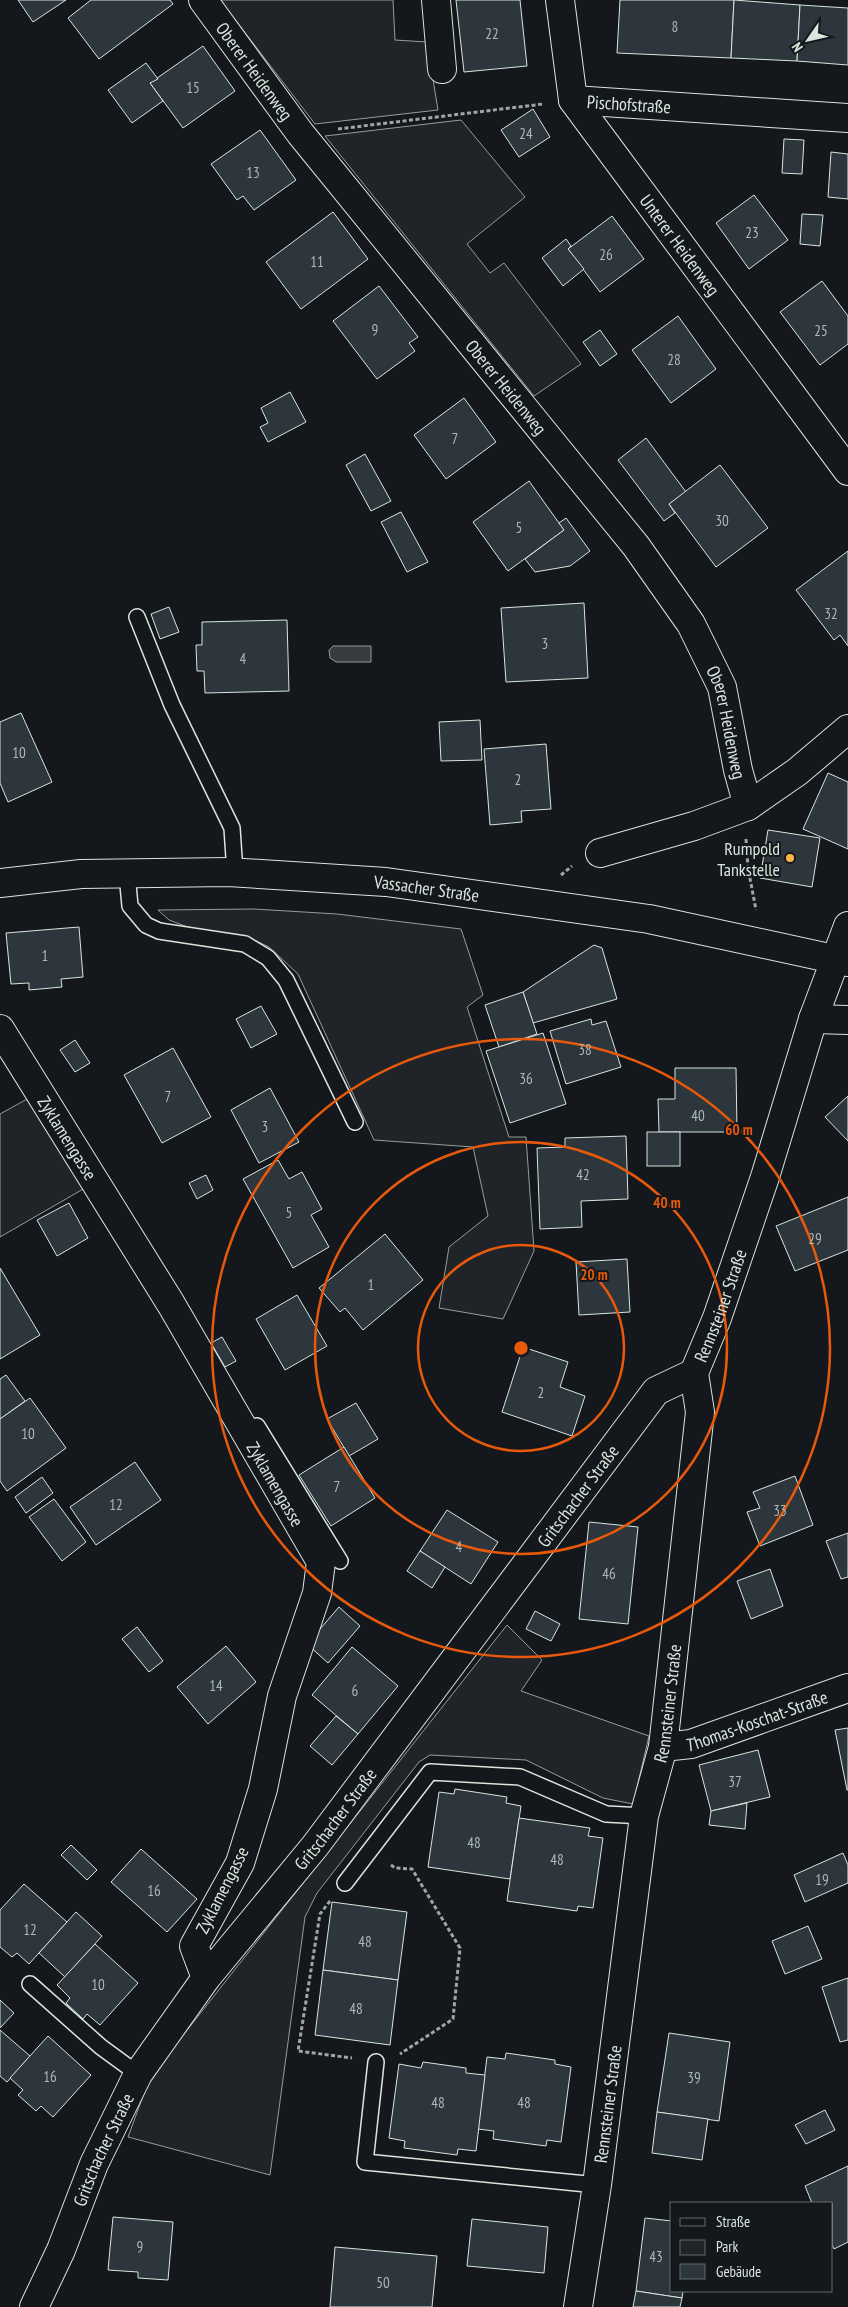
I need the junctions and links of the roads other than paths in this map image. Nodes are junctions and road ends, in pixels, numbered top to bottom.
1 (204, 0) edge
2 (436, 0) edge
3 (560, 0) edge
4 (442, 69) dead end
5 (573, 100) junction
6 (848, 118) edge
7 (848, 471) edge
8 (137, 617) dead end
9 (848, 729) edge
10 (748, 806) junction
11 (600, 853) dead end
12 (235, 873) junction
13 (127, 874) junction
14 (0, 883) edge
15 (848, 926) edge
16 (842, 961) edge
17 (814, 1019) junction
18 (848, 1020) edge
19 (0, 1029) edge
20 (354, 1122) dead end
21 (694, 1373) junction
22 (217, 1386) junction
23 (340, 1561) dead end
24 (848, 1688) edge
25 (663, 1747) junction
26 (644, 1816) junction
27 (345, 1883) road end
28 (206, 1978) junction
29 (30, 1984) dead end
30 (376, 2062) road end
31 (138, 2074) junction
32 (597, 2185) junction
33 (34, 2307) edge
34 (578, 2307) edge

1 - 10 street, Oberer Heidenweg
2 - 4 street
3 - 5 street, Unterer Heidenweg
5 - 6 street, Pischofstraße
5 - 7 street, Unterer Heidenweg
8 - 12 lane
9 - 10 street, Oberer Heidenweg
10 - 11 street, Oberer Heidenweg
12 - 13 street, Vassacher Straße
12 - 16 street, Vassacher Straße
13 - 14 street, Vassacher Straße
13 - 20 lane
15 - 16 street, Rennsteiner Straße
16 - 17 street, Rennsteiner Straße
17 - 18 street
17 - 21 street, Rennsteiner Straße
19 - 22 street, Zyklamengasse
21 - 25 street, Rennsteiner Straße
21 - 28 street, Gritschacher Straße
22 - 23 lane
22 - 28 street, Zyklamengasse
24 - 25 street, Thomas-Koschat-Straße
25 - 26 street, Rennsteiner Straße
26 - 27 lane
26 - 32 street, Rennsteiner Straße
28 - 31 street, Gritschacher Straße
29 - 31 lane
30 - 32 lane, Rennsteiner Straße
31 - 33 street, Gritschacher Straße
32 - 34 street, Rennsteiner Straße

